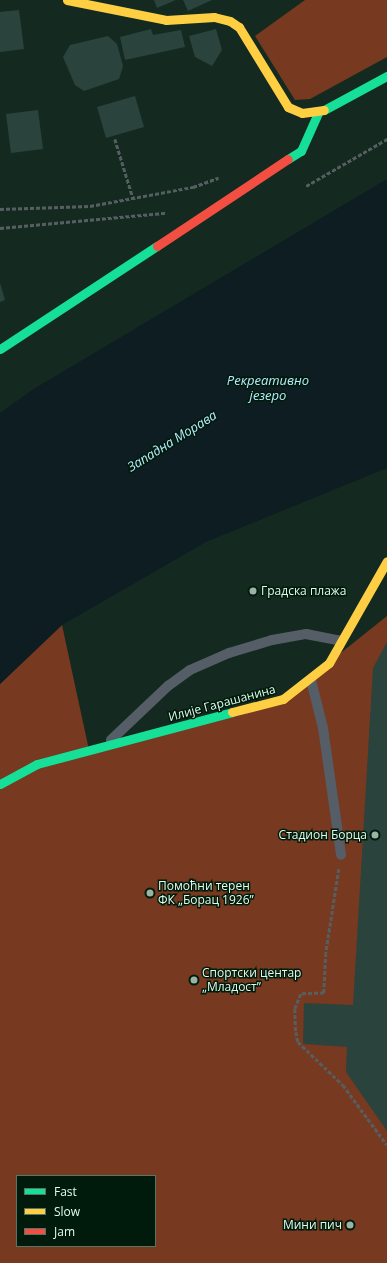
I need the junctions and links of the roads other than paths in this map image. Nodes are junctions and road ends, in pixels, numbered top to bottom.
1 (66, 0) edge
2 (387, 76) edge
3 (318, 113) junction
4 (0, 349) edge
5 (387, 561) edge
6 (342, 641) junction
7 (311, 680) junction
8 (106, 746) junction
9 (0, 784) edge
10 (341, 855) road end

1 - 3 street
2 - 3 street
3 - 4 street
5 - 6 street, Илије Гарашанина
6 - 7 street, Илије Гарашанина
6 - 8 lane
7 - 8 street, Илије Гарашанина
7 - 10 lane
8 - 9 street, Илије Гарашанина

